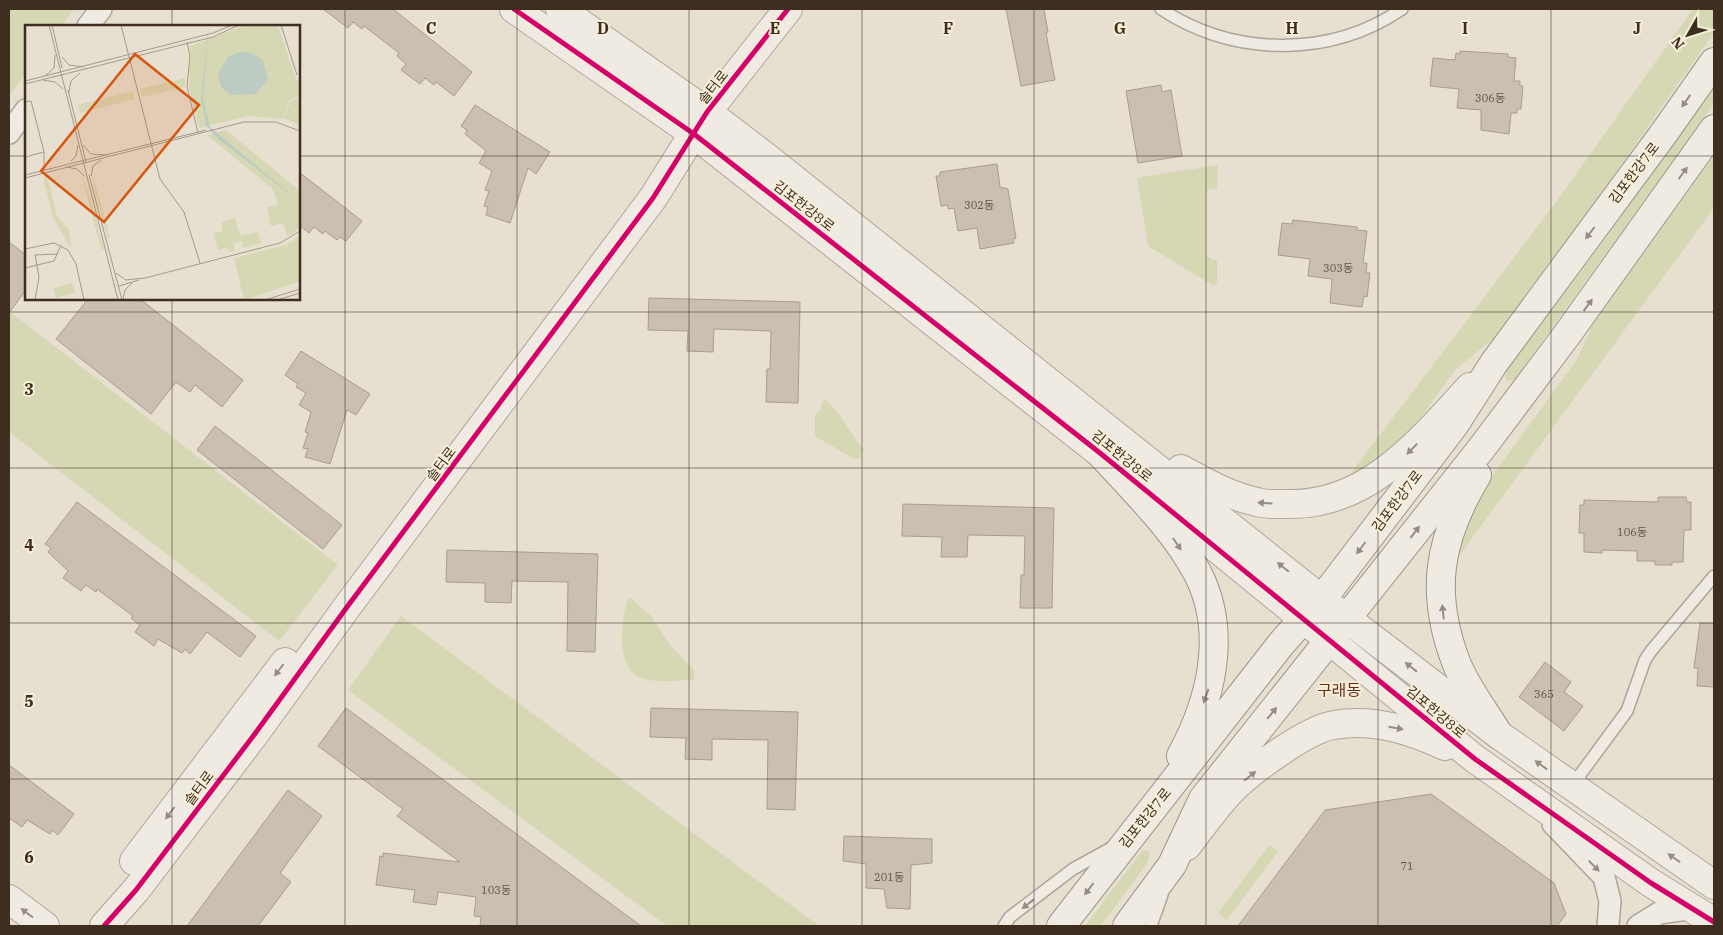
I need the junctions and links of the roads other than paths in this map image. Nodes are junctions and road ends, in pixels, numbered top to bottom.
1 (101, 9) edge
2 (514, 9) edge
3 (560, 9) edge
4 (788, 9) edge
5 (1161, 9) edge
6 (1402, 9) edge
7 (89, 25) edge
8 (1714, 62) edge
9 (25, 111) edge
10 (701, 123) junction
11 (1714, 129) edge
12 (9, 134) edge
13 (1566, 336) junction
14 (1494, 362) junction
15 (1108, 443) junction
16 (1714, 576) edge
17 (1313, 609) junction
18 (1347, 618) junction
19 (1330, 640) junction
20 (1498, 735) junction
21 (1475, 759) junction
22 (1571, 787) junction
23 (1523, 794) junction
24 (1148, 814) junction
25 (1127, 839) junction
26 (1172, 865) junction
27 (1714, 885) edge
28 (9, 899) edge
29 (1705, 915) edge
30 (45, 926) edge
31 (95, 926) edge
32 (104, 926) edge
33 (1004, 926) edge
34 (1061, 926) edge
35 (1127, 926) edge
36 (1151, 926) edge
37 (1608, 926) edge
38 (1638, 926) edge

1 - 7 street
2 - 10 street, 김포한강8로
3 - 10 street, 김포한강8로
4 - 10 street, 솔터로
5 - 6 lane
8 -> 14 street, 김포한강7로
9 - 12 street
10 - 15 street, 김포한강8로
10 -> 31 street, 솔터로
10 - 32 street, 솔터로
13 -> 11 street
18 -> 13 street
20 -> 13 street
14 -> 15 street
14 -> 17 street, 김포한강7로
15 - 17 street, 김포한강8로
15 -> 24 street
16 - 22 lane
17 - 18 street, 김포한강8로
17 - 19 street, 김포한강8로
17 - 24 street, 김포한강7로
18 - 19 street
20 -> 18 street, 김포한강8로
19 - 21 street, 김포한강8로
26 -> 19 street
22 -> 20 street, 김포한강8로
21 - 23 street, 김포한강8로
26 -> 21 street
27 -> 22 street, 김포한강8로
23 - 29 street, 김포한강8로
23 -> 37 street
24 - 25 street, 김포한강7로
25 -> 33 lane
25 -> 34 street, 김포한강7로
26 - 35 street
26 - 36 lane
30 -> 28 street
29 - 38 street

